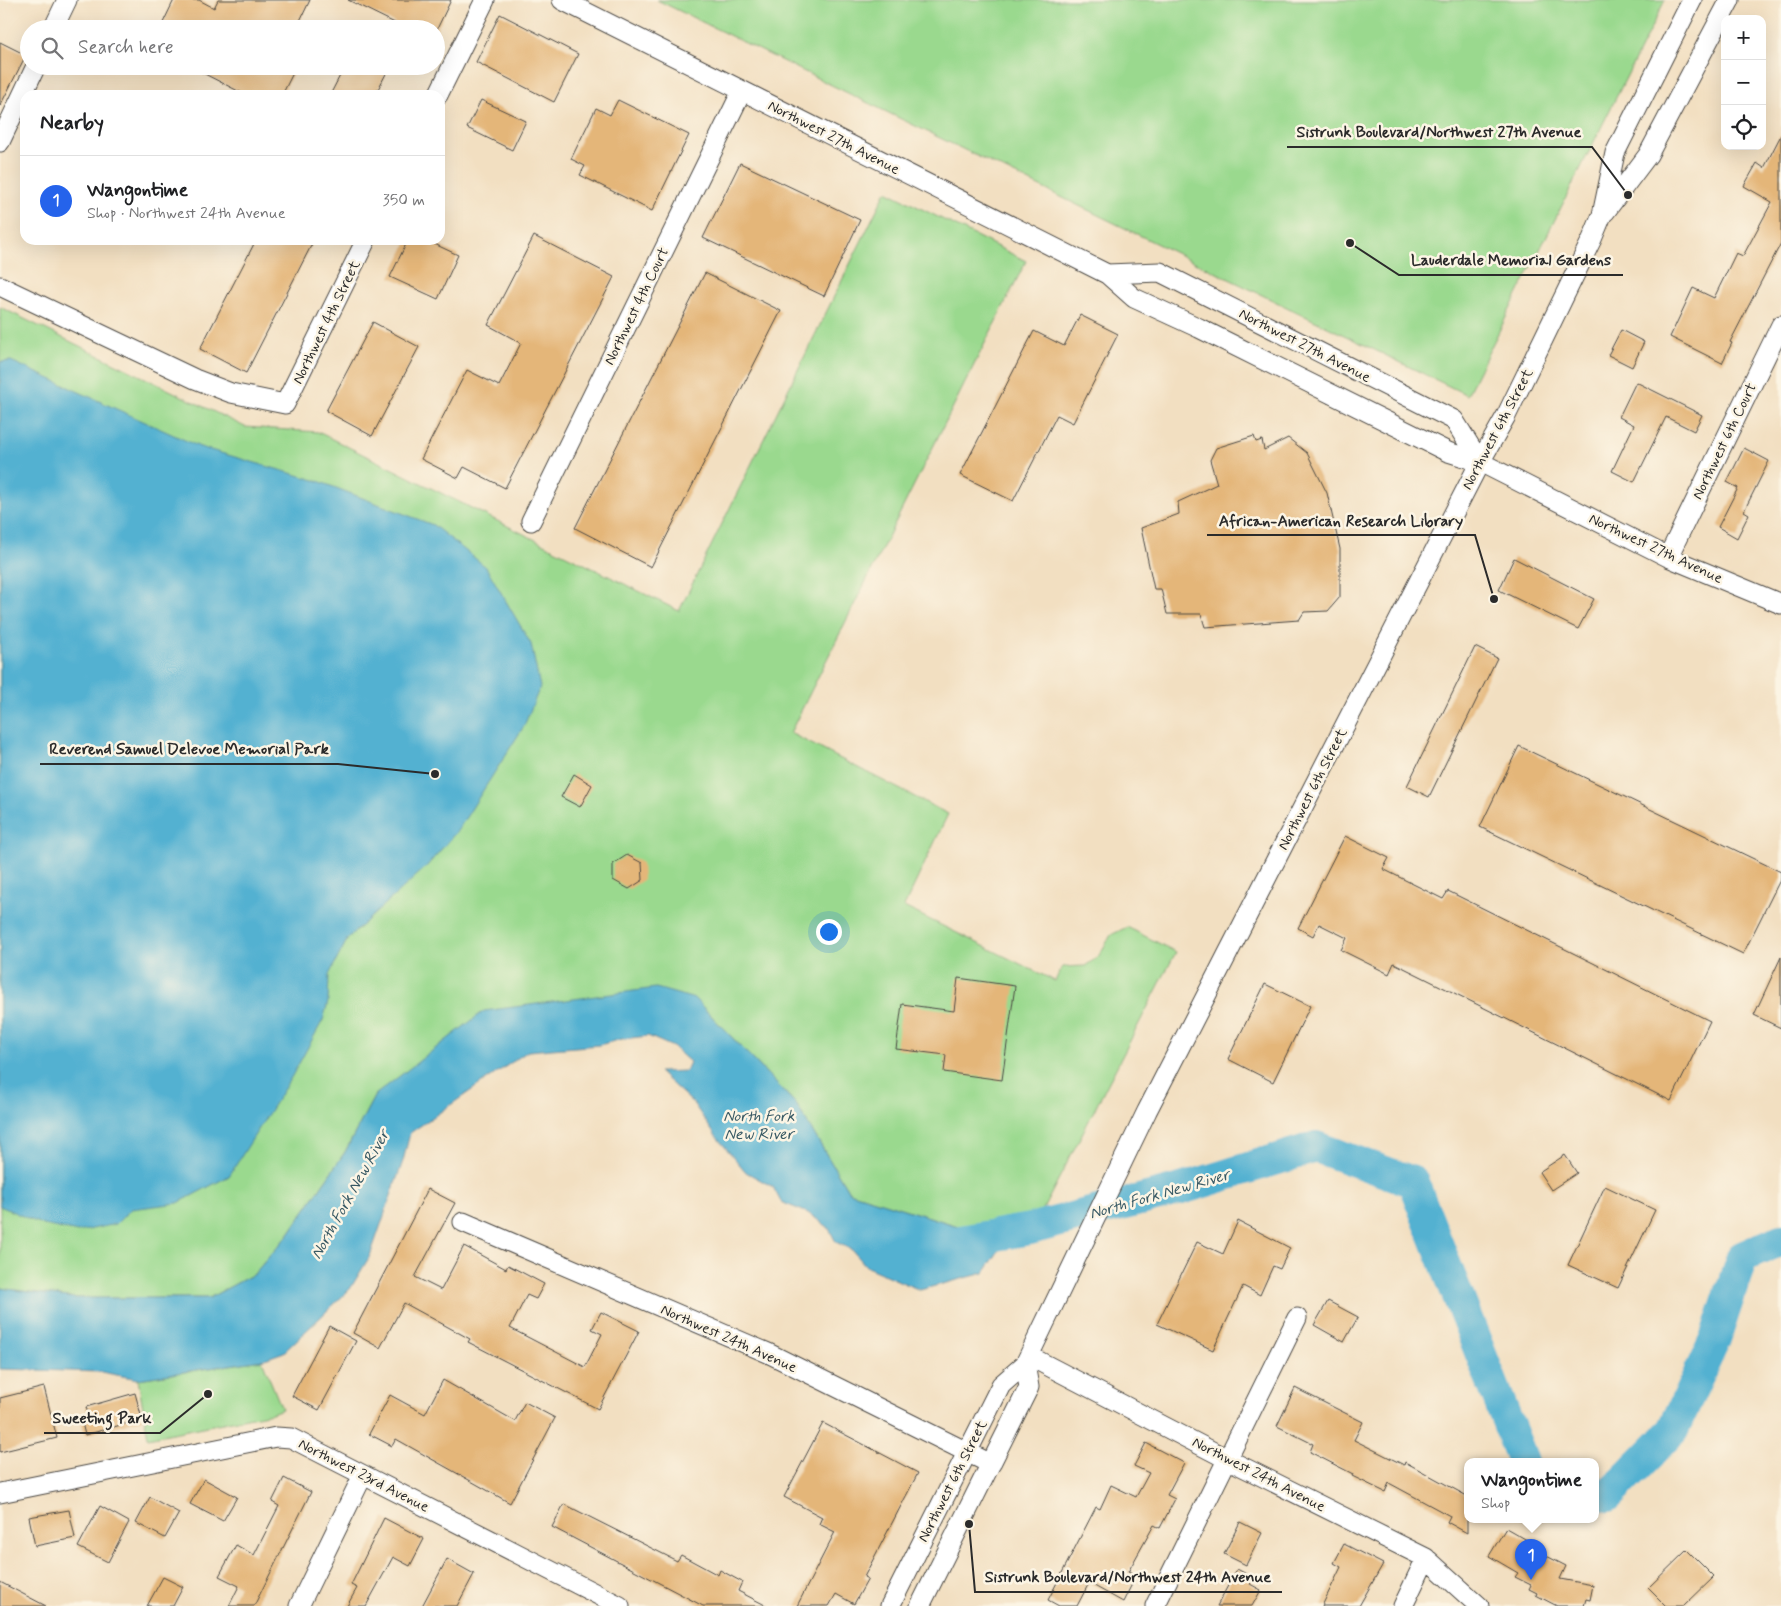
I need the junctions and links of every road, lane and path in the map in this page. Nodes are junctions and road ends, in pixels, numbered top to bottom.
1 (67, 0) edge
2 (485, 0) edge
3 (562, 0) edge
4 (1692, 0) edge
5 (1730, 0) edge
6 (58, 20) edge
7 (32, 75) edge
8 (25, 90) edge
9 (440, 90) edge
10 (742, 91) junction
11 (20, 100) edge
12 (0, 142) edge
13 (1602, 215) junction
14 (364, 245) edge
15 (1107, 274) junction
16 (0, 286) edge
17 (1781, 325) edge
18 (1480, 462) junction
19 (531, 521) dead end
20 (1668, 557) junction
21 (1781, 604) edge
22 (463, 1222) dead end
23 (1297, 1318) dead end
24 (1027, 1360) junction
25 (966, 1452) junction
26 (1227, 1459) junction
27 (991, 1464) junction
28 (363, 1474) junction
29 (0, 1493) edge
30 (1426, 1558) junction
31 (299, 1606) edge
32 (620, 1606) edge
33 (890, 1606) edge
34 (920, 1606) edge
35 (1155, 1606) edge
36 (1403, 1606) edge
37 (1479, 1606) edge

1 - 6 street
2 - 9 street
3 - 10 street, Northwest 27th Avenue
4 - 13 street, Northwest 6th Street
5 - 13 street, Northwest 6th Street
7 - 8 street
10 - 15 street, Northwest 27th Avenue
10 - 19 street, Northwest 4th Court
11 - 12 street
13 - 18 street, Northwest 6th Street
14 - 16 street, Northwest 4th Street
15 - 18 street, Northwest 27th Avenue
15 - 18 street, Northwest 27th Avenue
17 - 20 street, Northwest 6th Court
18 - 20 street, Northwest 27th Avenue
18 - 24 street, Northwest 6th Street
20 - 21 street, Northwest 27th Avenue
22 - 25 street, Northwest 24th Avenue
23 - 26 street
24 - 25 street, Northwest 6th Street
24 - 26 street, Northwest 24th Avenue
24 - 27 street, Northwest 6th Street
25 - 27 street, Northwest 24th Avenue
25 - 33 street, Northwest 6th Street
26 - 30 street, Northwest 24th Avenue
26 - 35 street
27 - 34 street, Northwest 6th Street
28 - 29 street, Northwest 23rd Avenue
28 - 31 street
28 - 32 street, Northwest 23rd Avenue
30 - 36 street
30 - 37 street, Northwest 24th Avenue

